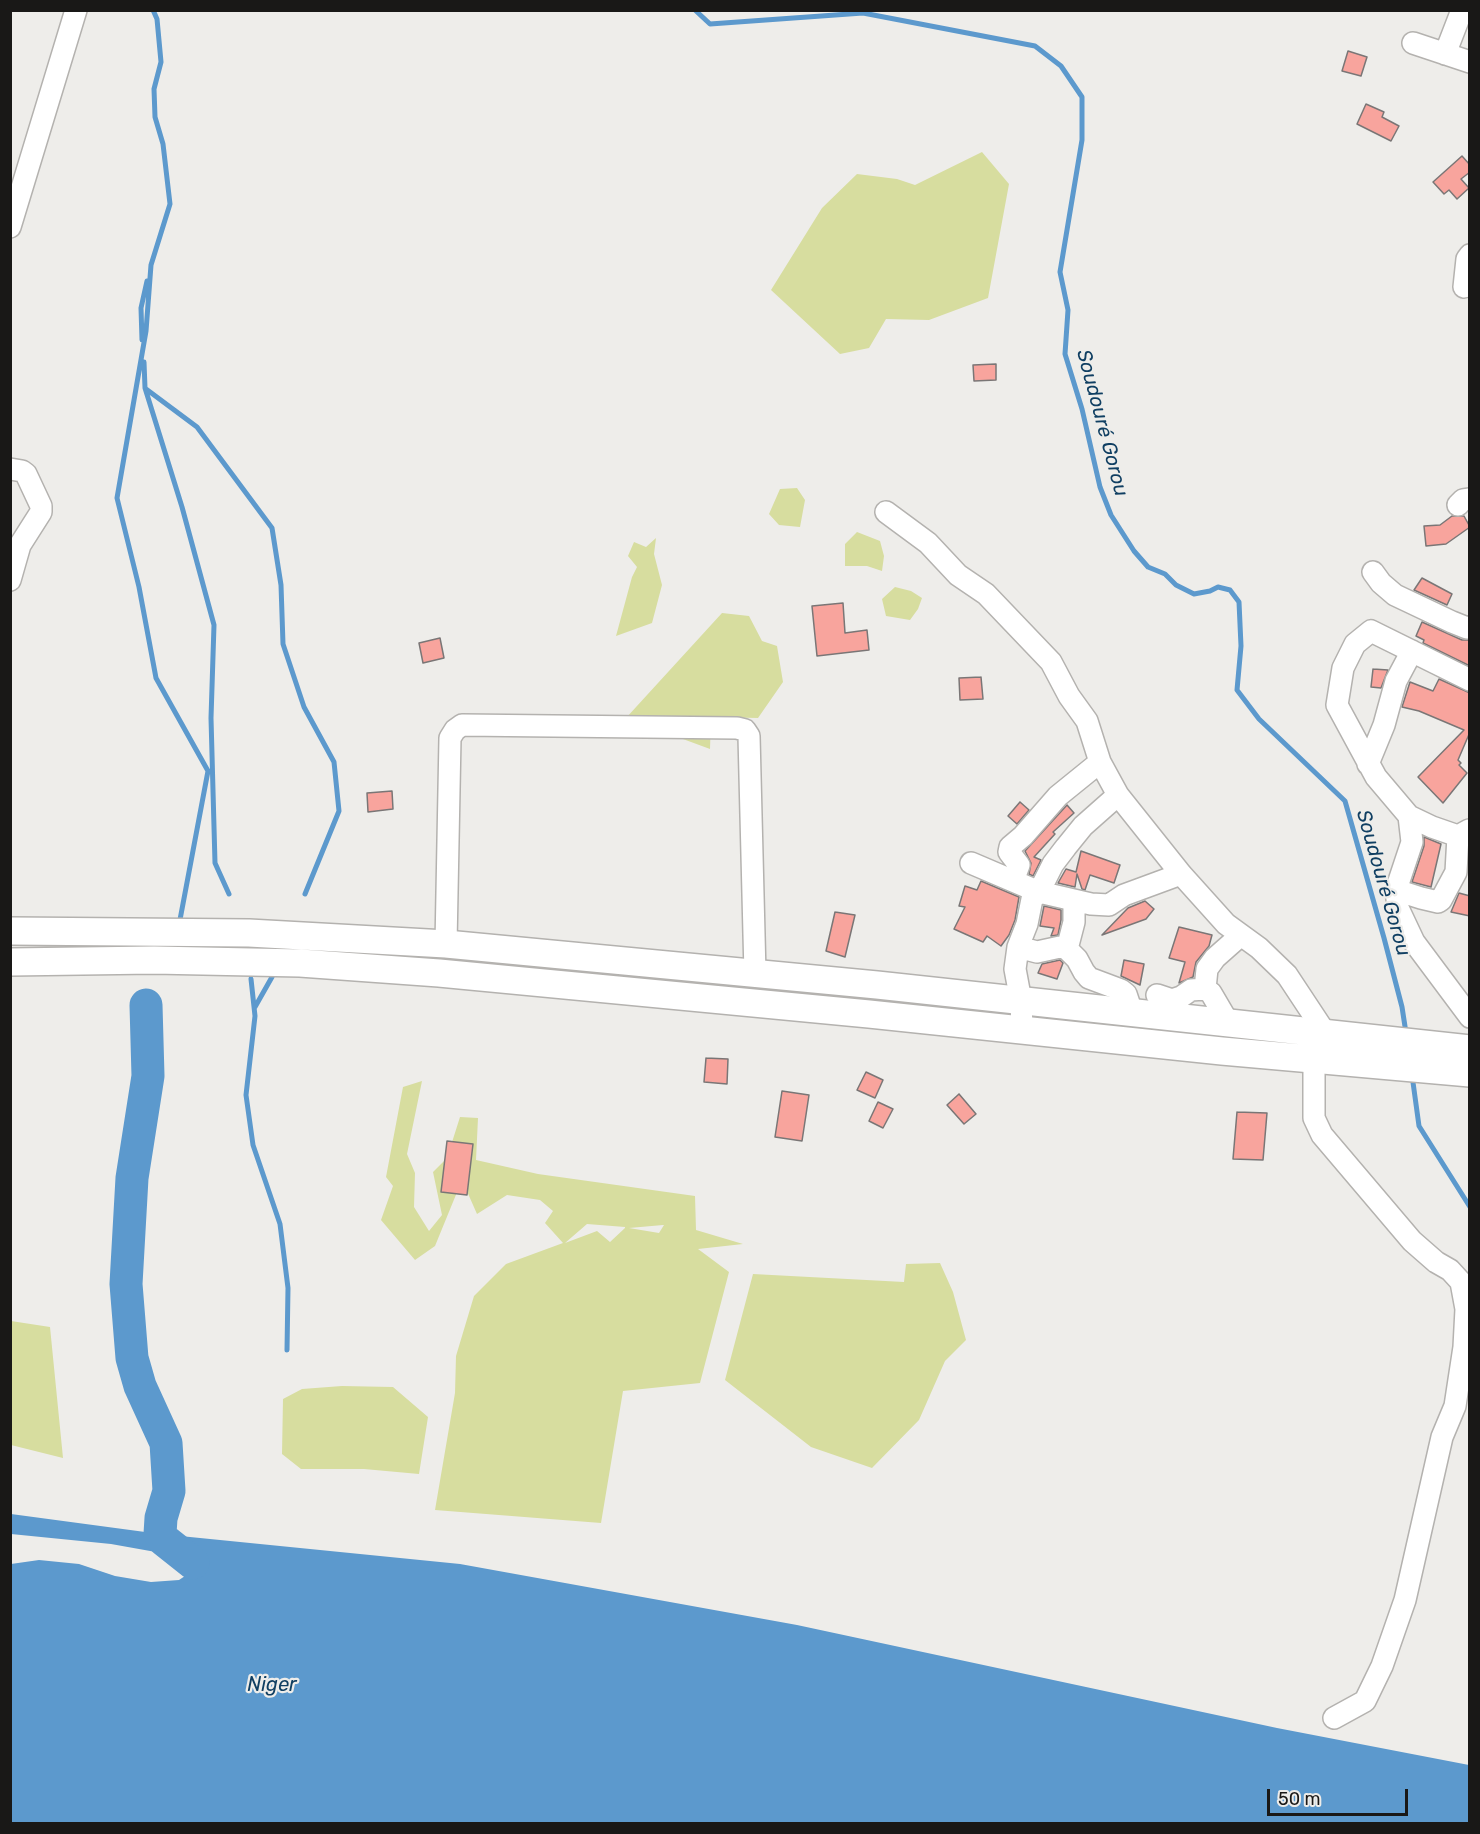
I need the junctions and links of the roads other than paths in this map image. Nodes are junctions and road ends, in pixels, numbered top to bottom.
1 (75, 10) edge
2 (1462, 10) edge
3 (1413, 43) dead end
4 (1446, 54) junction
5 (1470, 63) edge
6 (10, 227) edge
7 (1470, 255) edge
8 (1464, 287) dead end
9 (10, 469) edge
10 (886, 512) dead end
11 (1373, 572) dead end
12 (10, 580) edge
13 (1470, 627) edge
14 (1412, 651) junction
15 (1470, 680) edge
16 (1100, 762) junction
17 (1368, 764) junction
18 (1118, 795) junction
19 (1409, 816) junction
20 (1464, 833) edge
21 (971, 863) dead end
22 (1182, 874) junction
23 (1013, 881) junction
24 (1461, 885) edge
25 (1396, 890) junction
26 (1039, 892) junction
27 (1074, 900) junction
28 (10, 931) edge
29 (1241, 935) junction
30 (443, 944) junction
31 (1018, 947) junction
32 (1067, 949) junction
33 (609, 960) junction
34 (10, 962) edge
35 (439, 973) junction
36 (755, 974) junction
37 (1205, 989) junction
38 (605, 990) junction
39 (1157, 995) dead end
40 (1021, 1001) junction
41 (1128, 1014) junction
42 (1470, 1017) edge
43 (1228, 1022) junction
44 (1022, 1030) junction
45 (1327, 1047) junction
46 (1459, 1060) edge
47 (1334, 1718) dead end

1 - 6 street
2 - 4 street
3 - 4 street
4 - 5 street
7 - 8 street
9 - 12 street
10 - 16 street
11 - 13 street
14 - 15 street
14 - 17 street
14 - 17 street
16 - 18 street
16 - 23 street
17 - 19 street
18 - 22 street
18 - 26 street
19 - 20 street
19 - 25 street
20 - 24 street
21 - 23 street
22 - 27 street
22 - 29 street
23 - 26 street
24 - 25 street
25 - 42 street
26 - 27 street
26 - 31 street
27 - 32 street
28 - 30 main road
29 - 37 street
29 - 45 street
30 - 33 main road
30 - 35 main road
30 - 36 street
31 - 32 street
31 - 40 street
32 - 41 street
33 - 36 main road
33 - 38 main road
34 - 35 main road
35 - 38 main road
36 - 40 main road
37 - 39 street
37 - 43 street
38 - 44 main road
40 - 41 main road
40 - 44 street
41 - 43 main road
43 - 45 main road
44 - 45 main road
45 - 46 main road
45 - 47 street

